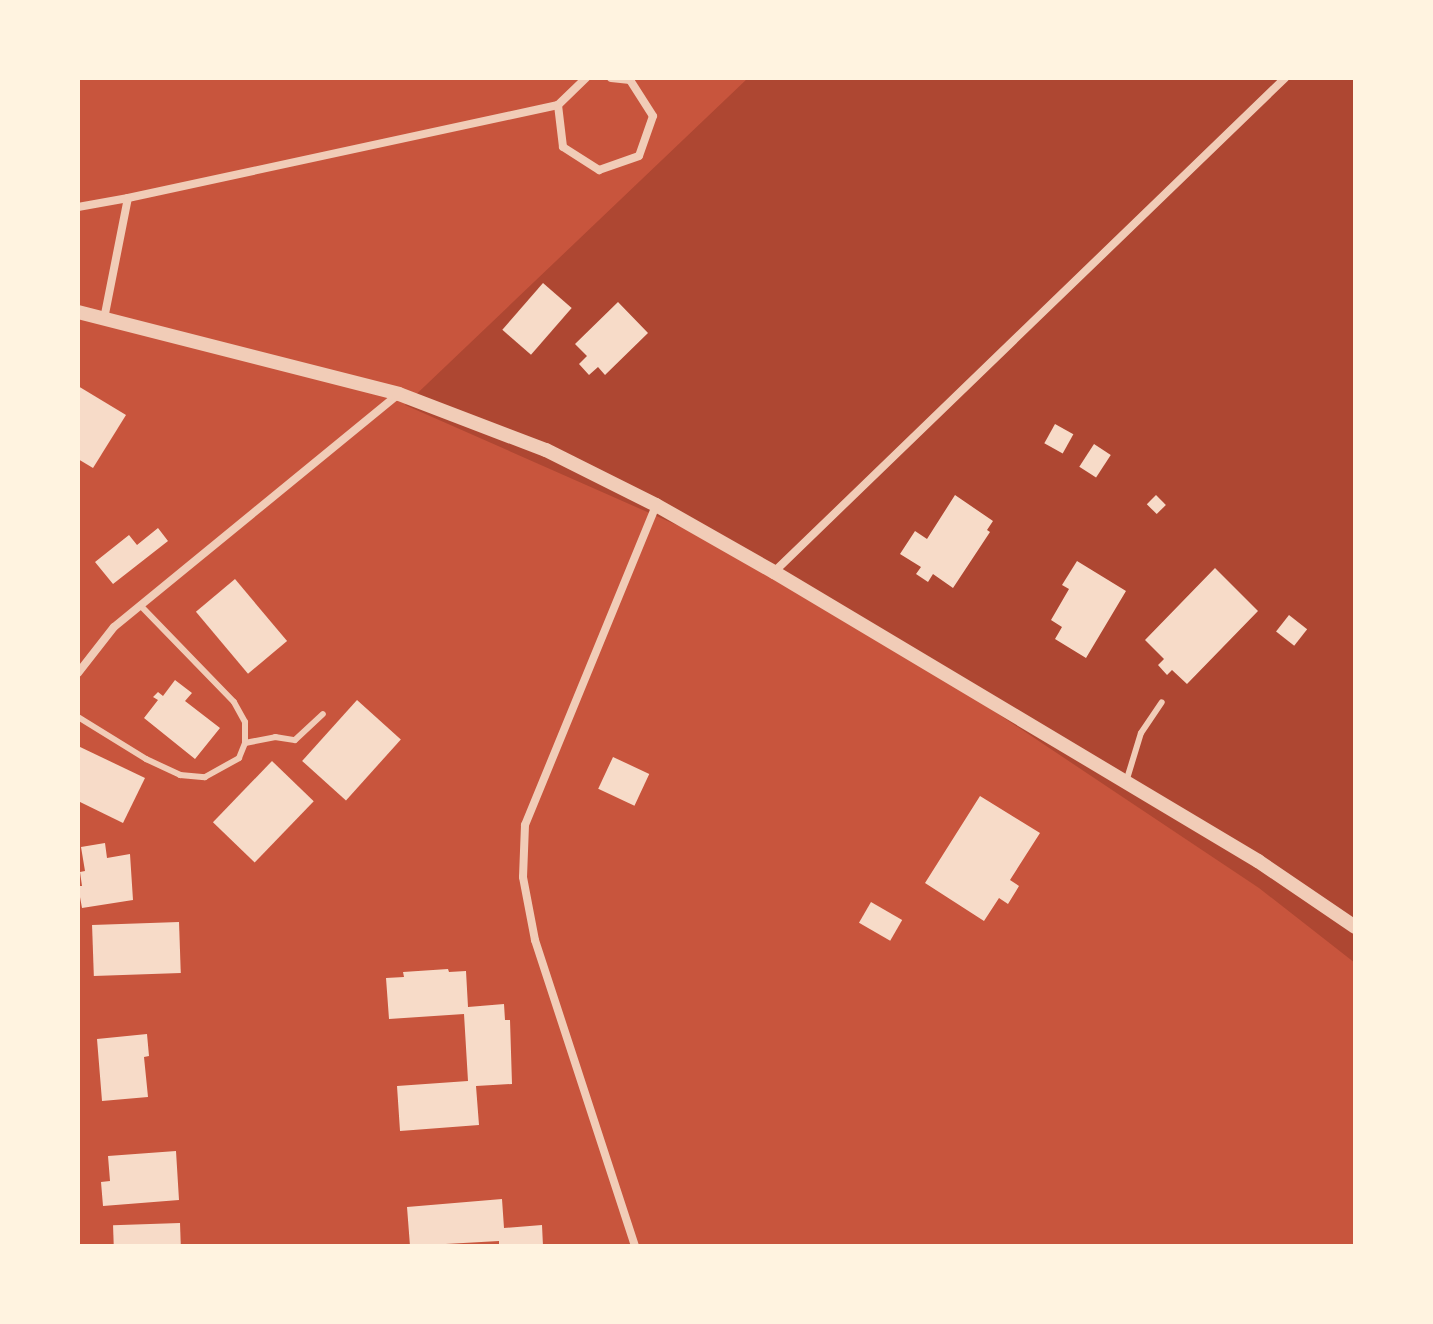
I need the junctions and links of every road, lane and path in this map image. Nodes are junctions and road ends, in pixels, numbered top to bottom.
1 (586, 78) edge
2 (611, 78) edge
3 (1285, 78) edge
4 (558, 105) junction
5 (128, 198) junction
6 (78, 207) edge
7 (78, 312) edge
8 (104, 319) junction
9 (399, 394) junction
10 (656, 505) junction
11 (774, 572) junction
12 (140, 605) junction
13 (78, 673) edge
14 (1162, 702) dead end
15 (323, 714) dead end
16 (78, 717) edge
17 (245, 743) junction
18 (1126, 782) junction
19 (1355, 927) edge
20 (635, 1246) edge

1 - 4 street
2 - 4 street
3 - 11 street
4 - 5 street
5 - 6 street
5 - 8 street
7 - 8 street
8 - 9 street
9 - 10 street
9 - 12 street
10 - 11 street
10 - 20 street
11 - 18 street
12 - 13 street
12 - 17 lane
14 - 18 lane
15 - 17 lane
16 - 17 lane
18 - 19 street

